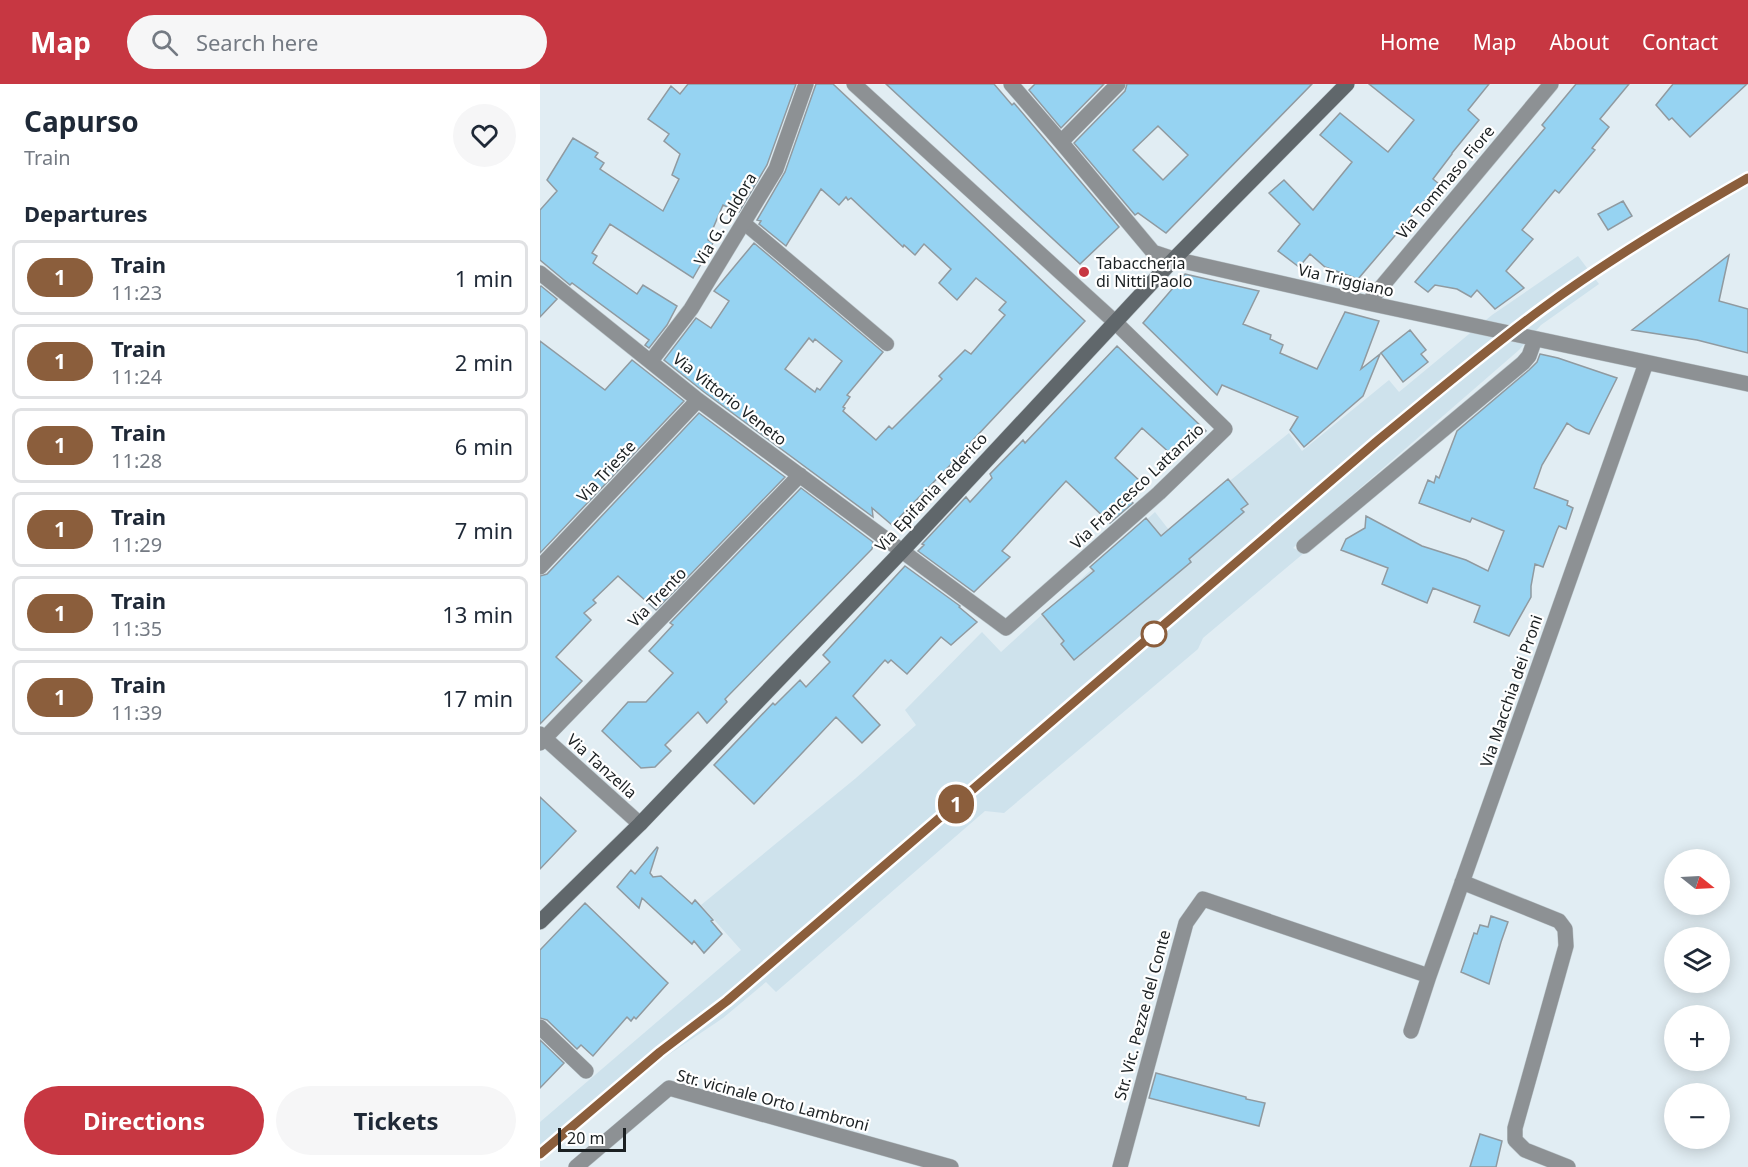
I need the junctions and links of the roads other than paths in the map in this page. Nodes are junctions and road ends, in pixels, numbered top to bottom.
1 (806, 84) edge
2 (854, 84) edge
3 (1011, 84) edge
4 (1118, 84) edge
5 (1347, 84) edge
6 (1551, 84) edge
7 (1061, 142) junction
8 (744, 224) junction
9 (1174, 260) junction
10 (541, 276) edge
11 (1368, 303) junction
12 (1115, 322) junction
13 (1535, 339) junction
14 (887, 344) dead end
15 (651, 361) junction
16 (1646, 363) junction
17 (1748, 384) edge
18 (699, 400) junction
19 (800, 475) junction
20 (1304, 546) dead end
21 (903, 550) junction
22 (540, 567) edge
23 (542, 739) edge
24 (640, 824) junction
25 (1462, 882) junction
26 (540, 922) edge
27 (1429, 976) junction
28 (540, 1027) edge
29 (1411, 1031) dead end
30 (586, 1071) dead end
31 (576, 1167) edge
32 (951, 1167) edge
33 (1120, 1167) edge
34 (1568, 1167) edge

1 - 8 street, Via G. Caldora
2 - 12 street, Via Francesco Lattanzio
3 - 7 street, Via Triggiano
4 - 7 street
5 - 9 main road, Via Epifania Federico
6 - 11 street, Via Tommaso Fiore
7 - 9 street, Via Triggiano
8 - 14 lane
8 - 15 street, Via G. Caldora
9 - 11 street, Via Triggiano
9 - 12 main road, Via Epifania Federico
10 - 15 street, Via Vittorio Veneto
11 - 13 street, Via Triggiano
12 - 21 main road, Via Epifania Federico
12 - 21 street, Via Francesco Lattanzio
13 - 16 street, Via Triggiano
13 - 20 street
15 - 18 street, Via Vittorio Veneto
16 - 17 street, Via Triggiano
16 - 25 street, Via Macchia dei Proni
18 - 19 street, Via Vittorio Veneto
18 - 22 street, Via Trieste
19 - 21 street, Via Vittorio Veneto
19 - 23 street, Via Trento
21 - 24 main road, Via Epifania Federico
23 - 24 street, Via Tanzella
24 - 26 main road, Via Epifania Federico
25 - 27 street, Via Macchia dei Proni
25 - 34 street
27 - 29 street, Via Macchia dei Proni
27 - 33 street, Str. Vic. Pezze del Conte
28 - 30 street
31 - 32 street, Str. vicinale Orto Lambroni

